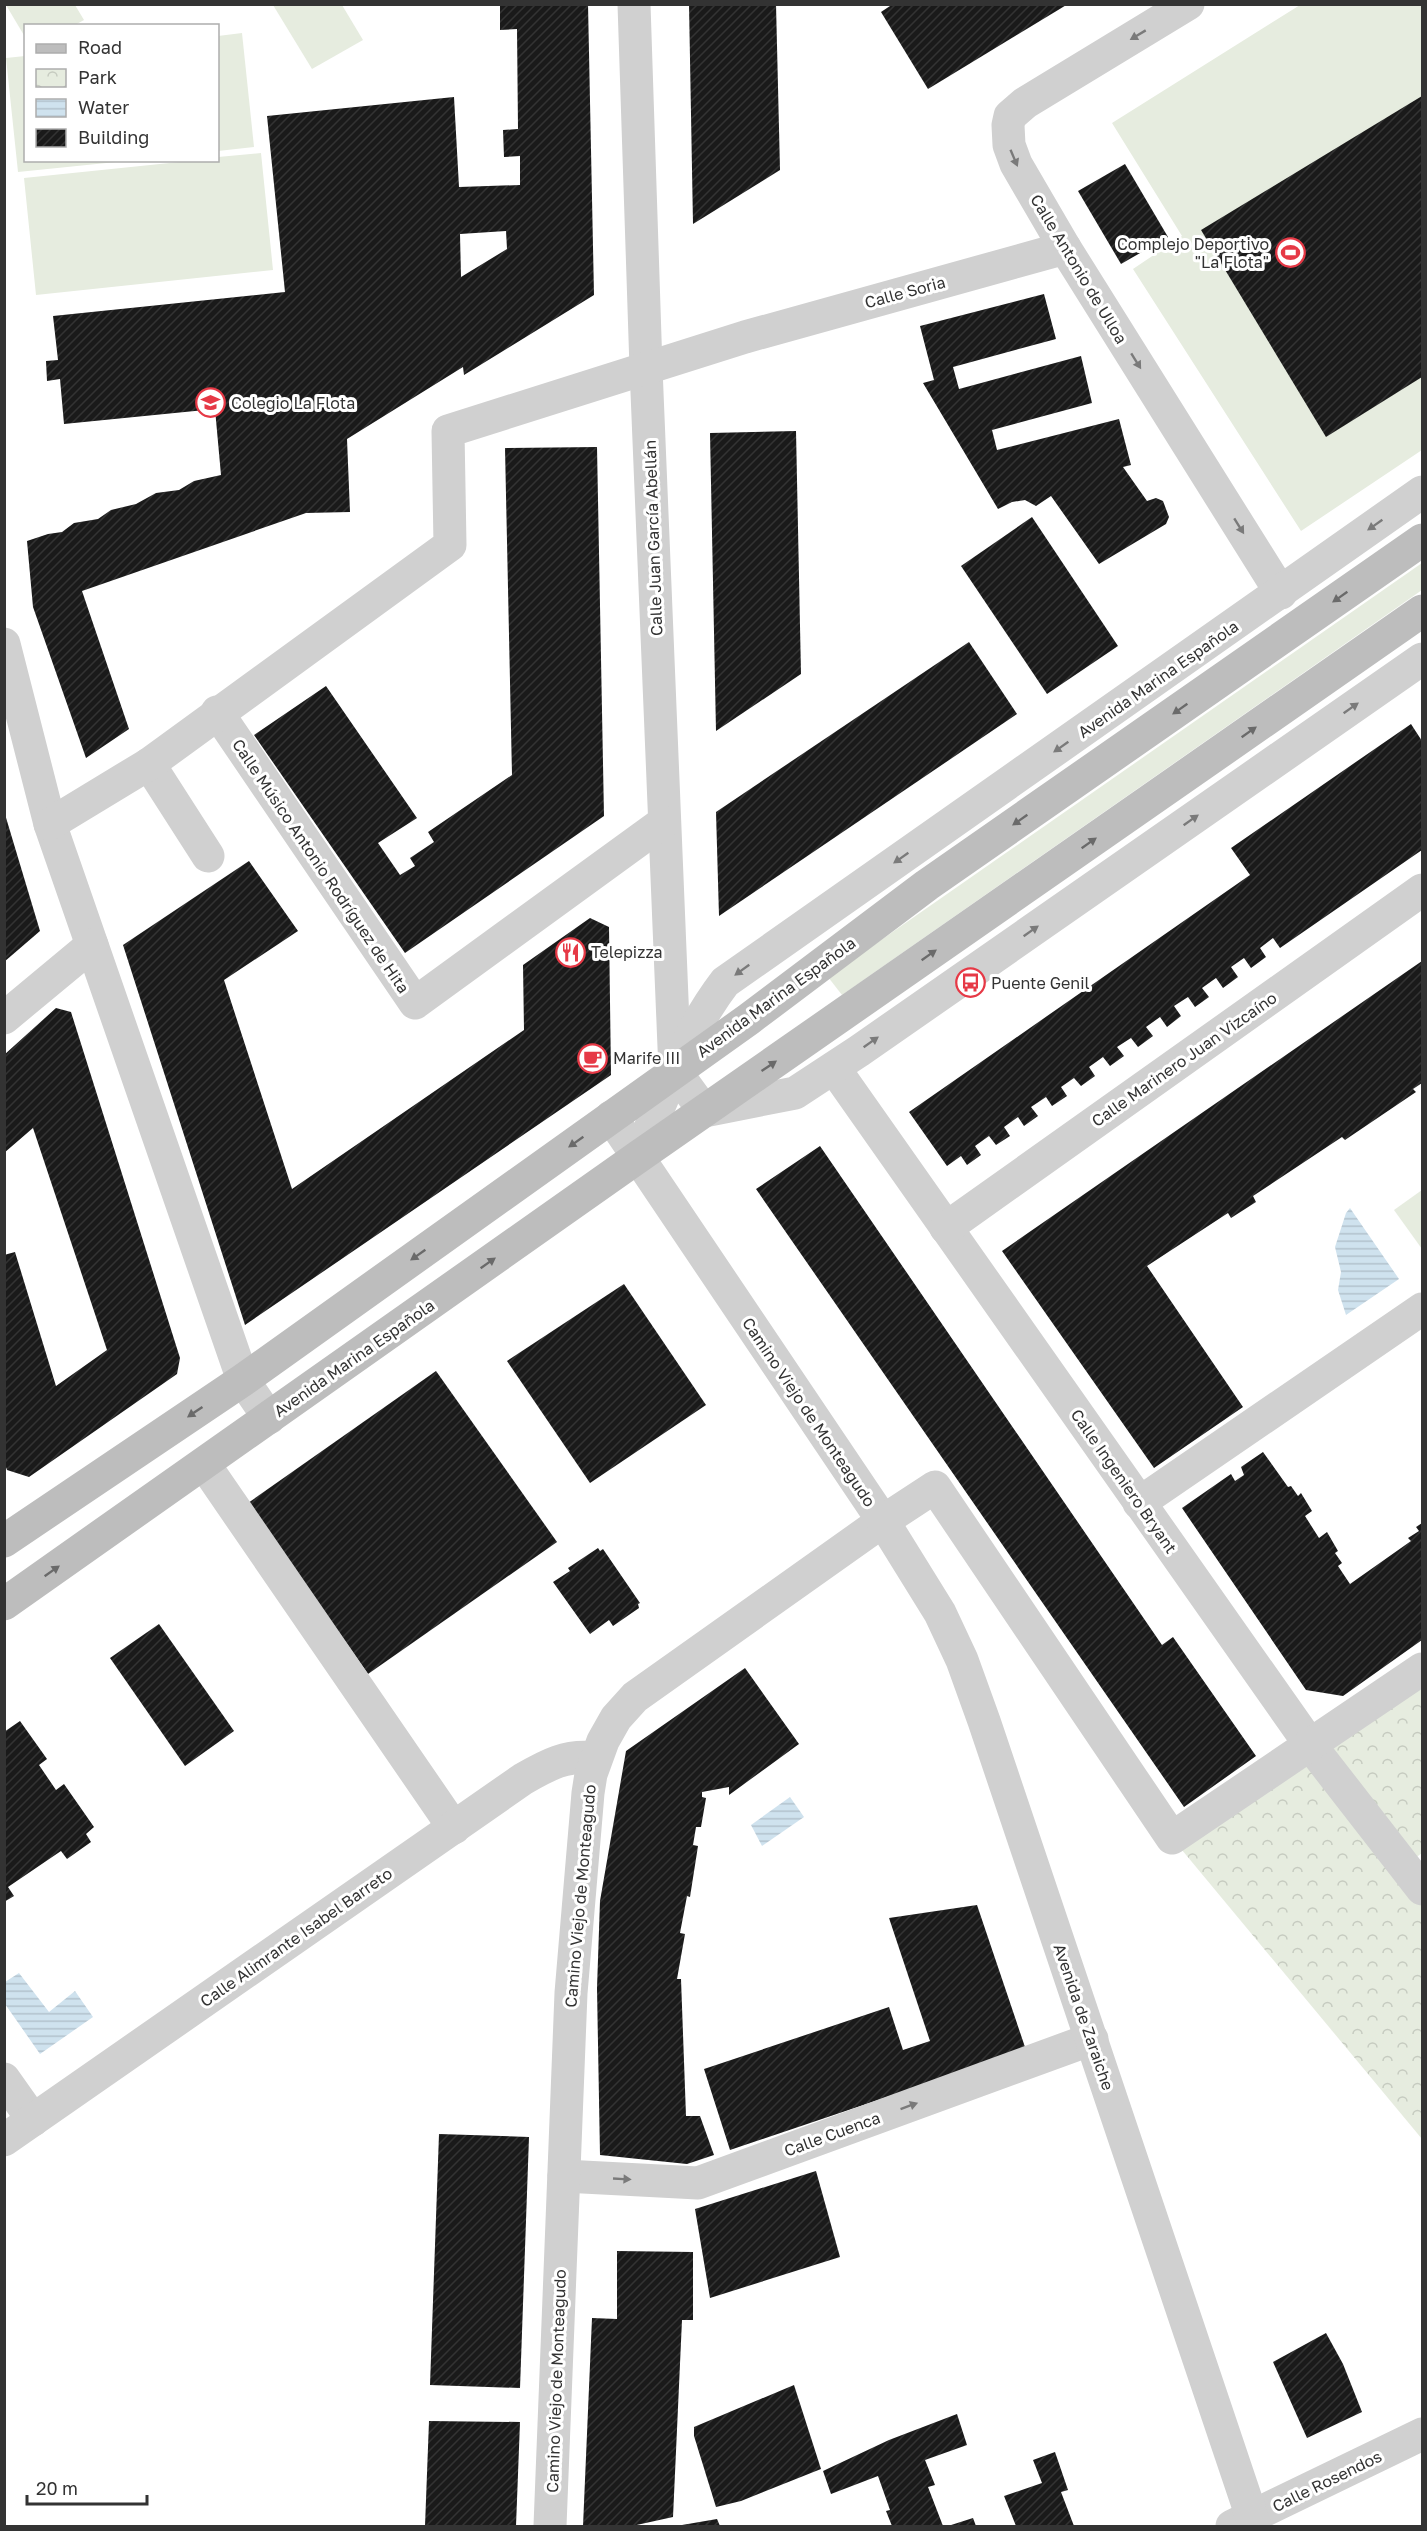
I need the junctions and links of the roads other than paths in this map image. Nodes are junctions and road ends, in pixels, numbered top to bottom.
1 (634, 4) edge
2 (1188, 4) edge
3 (1065, 248) junction
4 (646, 368) junction
5 (1422, 492) edge
6 (1422, 540) edge
7 (1281, 593) junction
8 (1422, 611) edge
9 (4, 644) edge
10 (5, 650) edge
11 (1422, 659) edge
12 (217, 712) junction
13 (149, 764) junction
14 (664, 822) junction
15 (50, 825) junction
16 (208, 855) dead end
17 (927, 885) junction
18 (1422, 890) edge
19 (821, 914) junction
20 (92, 945) junction
21 (4, 1018) edge
22 (834, 1068) junction
23 (675, 1071) junction
24 (704, 1111) junction
25 (611, 1118) junction
26 (638, 1157) junction
27 (946, 1228) junction
28 (1422, 1309) edge
29 (243, 1380) junction
30 (269, 1418) junction
31 (204, 1464) junction
32 (1139, 1503) junction
33 (883, 1521) junction
34 (4, 1541) edge
35 (4, 1604) edge
36 (1422, 1669) edge
37 (1311, 1746) junction
38 (596, 1758) junction
39 (454, 1828) junction
40 (1422, 1889) edge
41 (1092, 2039) junction
42 (4, 2079) edge
43 (33, 2120) junction
44 (4, 2140) edge
45 (564, 2176) junction
46 (1422, 2434) edge
47 (1246, 2523) edge
48 (550, 2526) edge

1 - 4 street, Calle Juan García Abellán
2 -> 3 street, Calle Antonio de Ulloa
3 - 4 street, Calle Soria
3 -> 7 street, Calle Antonio de Ulloa
4 - 12 street, Calle Soria
4 - 14 street, Calle Juan García Abellán
5 -> 7 street, Avenida Marina Española
6 -> 17 main road, Avenida Marina Española
7 -> 19 street, Avenida Marina Española
24 -> 8 main road, Avenida Marina Española
9 - 10 street
10 - 15 street
22 -> 11 street, Avenida Marina Española
12 - 13 street
12 - 14 street, Calle Músico Antonio Rodríguez de Hita
13 - 15 street
13 - 16 street
14 - 23 street, Calle Juan García Abellán
15 - 20 street
17 - 19 street
17 - 23 main road, Avenida Marina Española
18 - 27 street, Calle Marinero Juan Vizcaíno
19 -> 23 street, Avenida Marina Española
20 - 21 street
20 - 29 street
22 - 24 street, Avenida Marina Española
22 - 27 street, Calle Ingeniero Bryant
23 - 24 street
23 - 25 main road
23 - 26 street
24 - 26 main road, Avenida Marina Española
25 - 26 street, Camino Viejo de Monteagudo
25 -> 29 main road
30 -> 26 main road, Avenida Marina Española
26 - 33 street, Camino Viejo de Monteagudo
27 - 32 street, Calle Ingeniero Bryant
28 - 32 street
29 - 30 street
29 -> 34 main road
30 - 31 main road, Avenida Marina Española
35 -> 31 main road, Avenida Marina Española
31 - 39 street
32 - 37 street, Calle Ingeniero Bryant
33 - 37 street
33 - 38 street, Camino Viejo de Monteagudo
33 - 41 street, Avenida de Zaraiche
36 - 37 street
37 - 40 street, Calle Ingeniero Bryant
38 - 39 street, Calle Alimrante Isabel Barreto
38 - 45 street, Camino Viejo de Monteagudo
39 - 43 street, Calle Alimrante Isabel Barreto
45 -> 41 street, Calle Cuenca
41 - 47 street, Avenida de Zaraiche
42 - 43 street
43 - 44 street, Calle Alimrante Isabel Barreto
45 - 48 street, Camino Viejo de Monteagudo
46 - 47 street, Calle Rosendos

